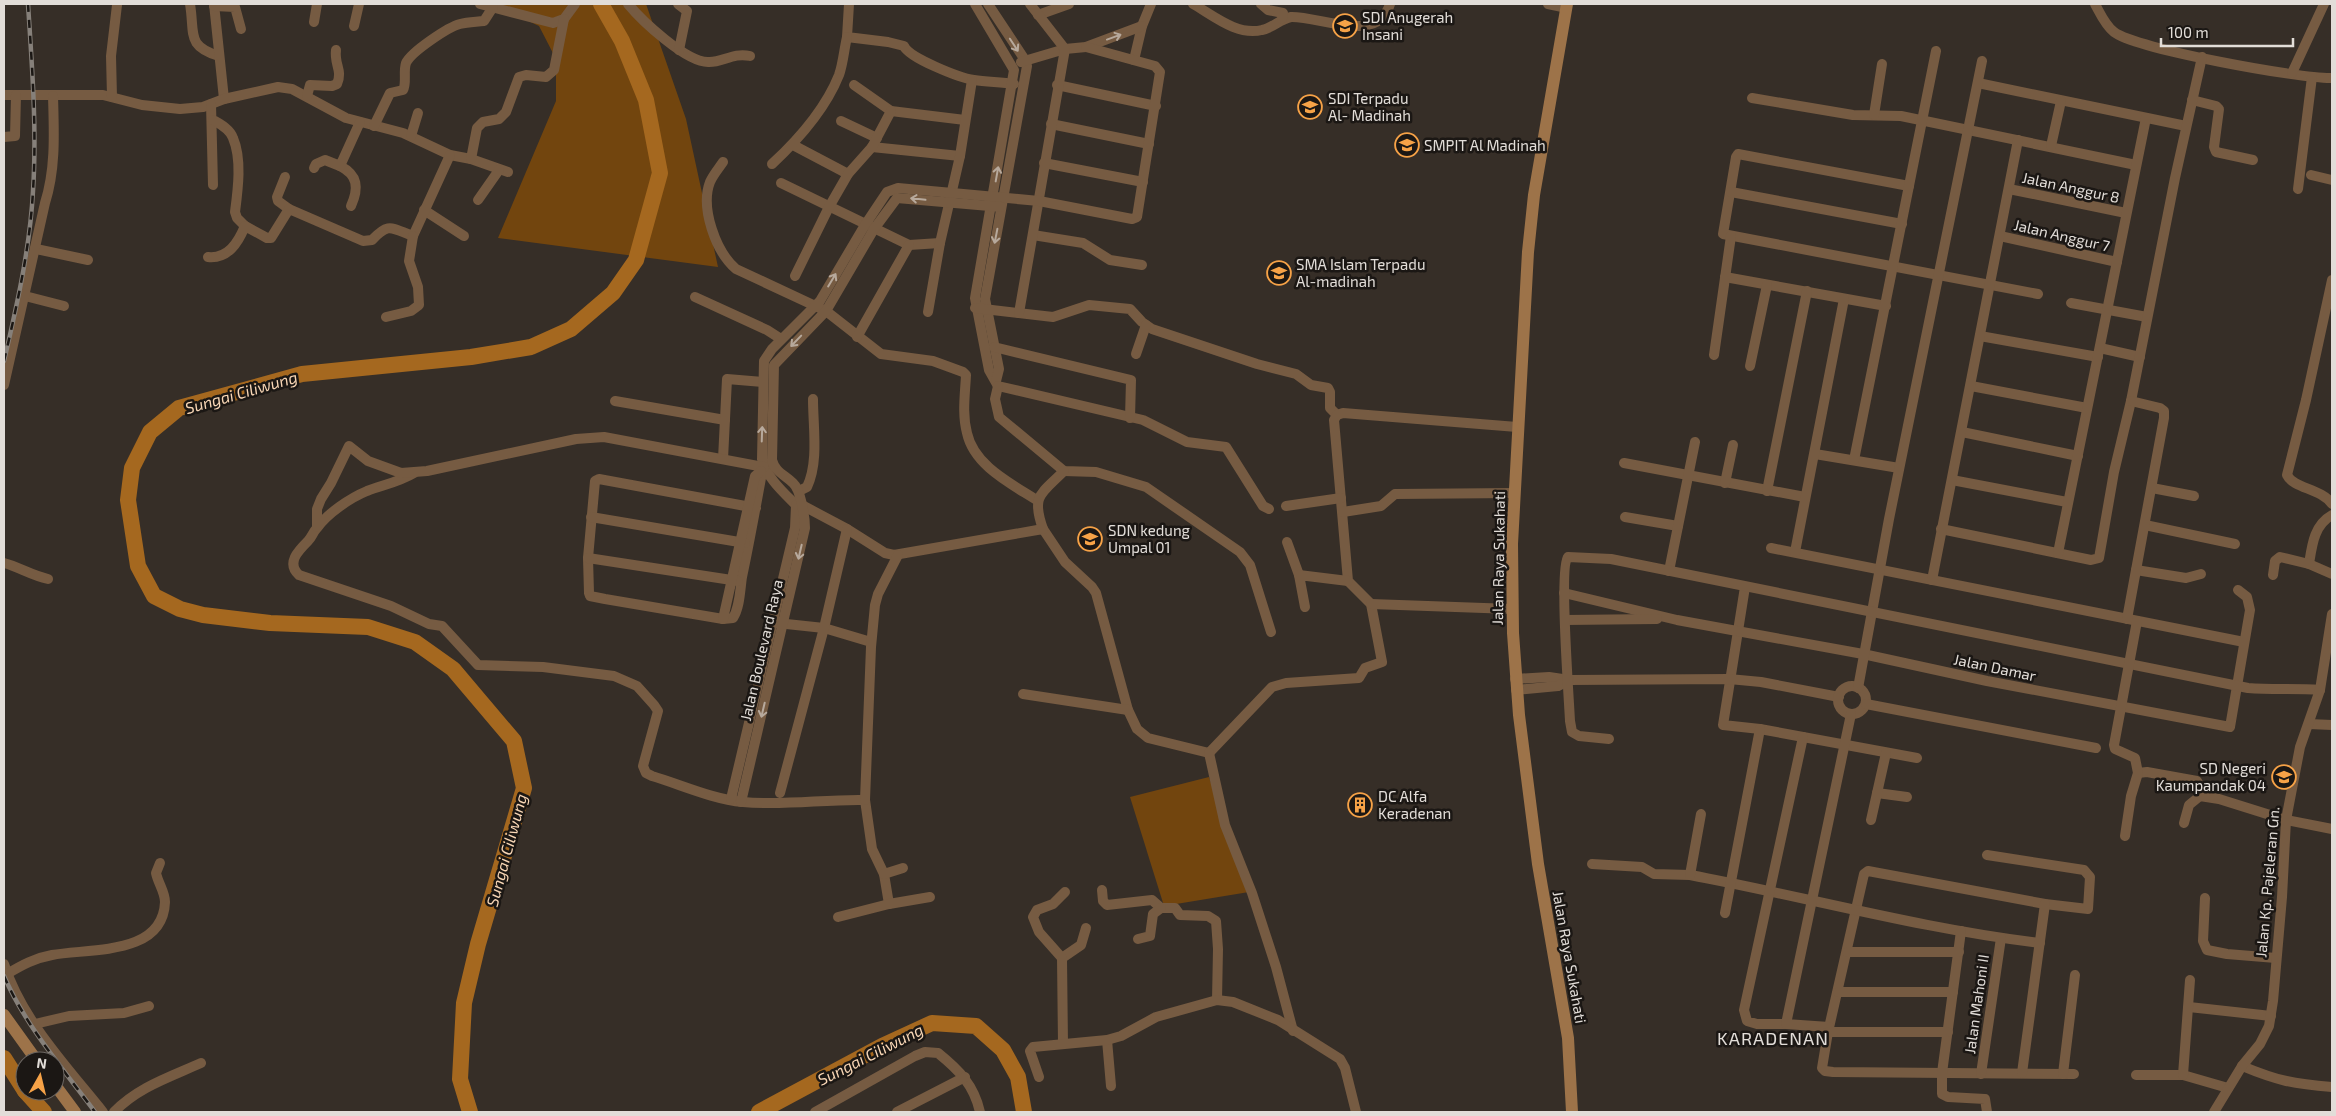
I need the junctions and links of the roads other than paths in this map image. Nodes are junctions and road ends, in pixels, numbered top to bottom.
1 (190, 4) edge
2 (317, 4) edge
3 (359, 4) edge
4 (480, 4) edge
5 (574, 4) edge
6 (628, 4) edge
7 (678, 4) edge
8 (849, 4) edge
9 (975, 4) edge
10 (988, 4) edge
11 (1030, 4) edge
12 (1069, 4) edge
13 (1151, 4) edge
14 (1193, 4) edge
15 (1261, 4) edge
16 (1390, 4) edge
17 (1548, 4) edge
18 (2095, 4) edge
19 (2324, 4) edge
20 (117, 5) dead end
21 (214, 5) edge
22 (1567, 6) edge
23 (492, 7) junction
24 (1038, 15) junction
25 (564, 19) junction
26 (1282, 20) junction
27 (314, 22) dead end
28 (354, 26) dead end
29 (1142, 26) junction
30 (241, 29) dead end
31 (847, 37) junction
32 (1086, 47) junction
33 (1065, 49) junction
34 (336, 50) dead end
35 (679, 50) junction
36 (1936, 51) dead end
37 (219, 56) junction
38 (750, 56) dead end
39 (2202, 57) junction
40 (1025, 60) junction
41 (1134, 60) junction
42 (1982, 61) dead end
43 (1882, 64) dead end
44 (1012, 65) junction
45 (2292, 73) junction
46 (2312, 77) junction
47 (2332, 78) edge
48 (972, 80) junction
49 (1978, 83) junction
50 (1014, 84) junction
51 (854, 85) dead end
52 (1057, 85) junction
53 (4, 95) edge
54 (16, 95) junction
55 (53, 96) junction
56 (307, 96) junction
57 (112, 97) junction
58 (1752, 98) dead end
59 (224, 99) junction
60 (2192, 100) junction
61 (2061, 101) junction
62 (211, 104) junction
63 (1156, 106) junction
64 (891, 111) junction
65 (418, 112) dead end
66 (1874, 115) junction
67 (2146, 118) junction
68 (213, 120) junction
69 (965, 120) junction
70 (1923, 121) junction
71 (360, 122) junction
72 (841, 122) dead end
73 (1051, 124) junction
74 (374, 126) junction
75 (2186, 126) junction
76 (1968, 130) junction
77 (411, 136) junction
78 (4, 137) edge
79 (2018, 140) junction
80 (874, 142) junction
81 (1149, 144) junction
82 (793, 145) junction
83 (2051, 146) junction
84 (450, 155) junction
85 (960, 156) junction
86 (471, 158) junction
87 (2253, 160) dead end
88 (723, 162) dead end
89 (1044, 163) junction
90 (772, 164) dead end
91 (2136, 164) junction
92 (340, 166) junction
93 (314, 168) dead end
94 (848, 174) junction
95 (2311, 175) dead end
96 (285, 177) dead end
97 (2332, 180) edge
98 (1143, 182) junction
99 (781, 183) dead end
100 (213, 185) dead end
101 (1909, 186) junction
102 (2009, 189) junction
103 (2298, 189) dead end
104 (1731, 192) junction
105 (951, 197) junction
106 (478, 200) dead end
107 (1039, 201) junction
108 (997, 202) junction
109 (351, 206) dead end
110 (829, 207) junction
111 (289, 209) junction
112 (424, 210) junction
113 (2126, 213) junction
114 (1902, 224) junction
115 (245, 226) junction
116 (869, 227) junction
117 (1033, 235) junction
118 (413, 236) junction
119 (464, 236) dead end
120 (1731, 236) junction
121 (2000, 236) junction
122 (940, 243) junction
123 (909, 245) junction
124 (36, 249) junction
125 (208, 258) dead end
126 (88, 260) dead end
127 (2117, 262) junction
128 (1142, 265) dead end
129 (1893, 265) junction
130 (1940, 275) junction
131 (795, 276) dead end
132 (1725, 277) junction
133 (2332, 280) edge
134 (1767, 284) junction
135 (1990, 285) junction
136 (1807, 291) junction
137 (2038, 294) dead end
138 (25, 296) junction
139 (695, 297) dead end
140 (1844, 299) junction
141 (2071, 303) dead end
142 (64, 306) dead end
143 (815, 306) junction
144 (1886, 306) junction
145 (975, 308) junction
146 (986, 310) junction
147 (2107, 310) junction
148 (826, 311) junction
149 (928, 312) dead end
150 (1019, 313) junction
151 (386, 317) dead end
152 (2147, 317) junction
153 (1146, 325) junction
154 (1980, 336) junction
155 (857, 337) junction
156 (781, 339) junction
157 (994, 347) junction
158 (770, 352) junction
159 (2099, 353) junction
160 (1136, 354) dead end
161 (1714, 355) dead end
162 (2140, 357) junction
163 (779, 359) junction
164 (1750, 366) dead end
165 (997, 383) junction
166 (4, 385) edge
167 (767, 386) junction
168 (1971, 386) junction
169 (813, 400) dead end
170 (2131, 400) junction
171 (615, 401) dead end
172 (2087, 408) junction
173 (1337, 415) junction
174 (1130, 418) junction
175 (725, 420) junction
176 (1517, 427) junction
177 (1962, 432) junction
178 (1695, 442) dead end
179 (1733, 445) dead end
180 (1815, 454) junction
181 (2078, 456) junction
182 (723, 459) junction
183 (1854, 460) junction
184 (1624, 463) dead end
185 (765, 467) junction
186 (1899, 468) junction
187 (1064, 471) junction
188 (414, 473) junction
189 (1688, 476) junction
190 (1952, 480) junction
191 (1725, 484) junction
192 (2152, 488) junction
193 (798, 491) junction
194 (1767, 491) junction
195 (1515, 493) junction
196 (2194, 496) dead end
197 (1805, 497) junction
198 (1341, 498) junction
199 (1038, 501) junction
200 (2067, 502) junction
201 (2332, 504) edge
202 (798, 505) junction
203 (1286, 506) dead end
204 (752, 507) junction
205 (1269, 508) dead end
206 (1343, 512) junction
207 (2332, 515) edge
208 (591, 517) junction
209 (1625, 517) dead end
210 (2145, 525) junction
211 (1678, 526) junction
212 (317, 527) junction
213 (1043, 528) junction
214 (847, 529) junction
215 (1941, 529) junction
216 (1287, 542) dead end
217 (744, 543) junction
218 (2235, 544) dead end
219 (1771, 548) dead end
220 (1795, 552) junction
221 (2058, 553) junction
222 (898, 555) junction
223 (588, 558) junction
224 (4, 563) edge
225 (2309, 564) junction
226 (1879, 569) junction
227 (2136, 570) junction
228 (1669, 571) junction
229 (2201, 574) dead end
230 (2332, 574) edge
231 (1299, 575) junction
232 (2273, 575) dead end
233 (48, 579) dead end
234 (1932, 580) junction
235 (737, 581) junction
236 (1348, 581) junction
237 (1745, 587) junction
238 (2238, 590) dead end
239 (1564, 593) junction
240 (1371, 604) junction
241 (1305, 607) dead end
242 (1512, 609) junction
243 (1871, 612) junction
244 (2332, 614) edge
245 (2127, 619) junction
246 (1565, 620) junction
247 (1677, 620) junction
248 (2138, 621) junction
249 (778, 623) junction
250 (824, 628) junction
251 (1737, 630) junction
252 (1271, 632) dead end
253 (871, 642) junction
254 (2244, 642) junction
255 (1863, 654) junction
256 (2329, 655) edge
257 (2129, 665) junction
258 (1730, 679) junction
259 (1569, 680) junction
260 (1516, 685) junction
261 (2237, 686) junction
262 (1858, 688) junction
263 (2320, 690) junction
264 (1024, 694) dead end
265 (1839, 697) junction
266 (1866, 704) junction
267 (2121, 707) junction
268 (1128, 710) junction
269 (1851, 714) junction
270 (2309, 724) junction
271 (2332, 724) edge
272 (1760, 729) junction
273 (1803, 736) junction
274 (1609, 739) dead end
275 (1844, 744) junction
276 (2096, 748) dead end
277 (1209, 753) junction
278 (1886, 753) junction
279 (1917, 758) dead end
280 (2138, 772) junction
281 (1877, 793) junction
282 (780, 794) dead end
283 (2200, 796) junction
284 (1907, 797) dead end
285 (730, 799) junction
286 (865, 800) junction
287 (741, 802) junction
288 (1701, 814) dead end
289 (1871, 820) dead end
290 (2286, 820) junction
291 (2184, 823) dead end
292 (2332, 829) edge
293 (2125, 836) dead end
294 (1987, 855) dead end
295 (160, 863) dead end
296 (1592, 864) dead end
297 (903, 868) dead end
298 (884, 874) junction
299 (1690, 875) junction
300 (1730, 883) junction
301 (1102, 890) dead end
302 (1769, 891) junction
303 (1065, 892) dead end
304 (930, 897) dead end
305 (2205, 898) dead end
306 (1812, 900) junction
307 (890, 904) junction
308 (2045, 904) junction
309 (1161, 908) junction
310 (1855, 910) junction
311 (1725, 912) dead end
312 (838, 917) dead end
313 (1086, 928) dead end
314 (1961, 931) junction
315 (2001, 938) junction
316 (1138, 939) dead end
317 (2040, 943) junction
318 (1847, 952) junction
319 (1959, 952) junction
320 (1062, 958) junction
321 (2276, 958) junction
322 (5, 969) edge
323 (2075, 976) dead end
324 (2190, 980) dead end
325 (1838, 992) junction
326 (1953, 992) junction
327 (1217, 1000) junction
328 (149, 1006) dead end
329 (2188, 1007) junction
330 (4, 1015) edge
331 (2270, 1016) junction
332 (35, 1024) junction
333 (1786, 1024) junction
334 (1828, 1030) junction
335 (1293, 1031) junction
336 (1948, 1032) junction
337 (1107, 1040) junction
338 (1063, 1044) junction
339 (30, 1051) edge
340 (200, 1063) dead end
341 (2242, 1066) junction
342 (1942, 1073) junction
343 (2022, 1073) junction
344 (1981, 1074) junction
345 (2063, 1074) junction
346 (2074, 1074) dead end
347 (2136, 1074) dead end
348 (2183, 1075) junction
349 (965, 1077) junction
350 (1039, 1077) dead end
351 (1111, 1086) dead end
352 (2332, 1087) edge
353 (2228, 1088) junction
354 (65, 1099) edge
355 (74, 1112) edge
356 (103, 1112) edge
357 (114, 1112) edge
358 (815, 1112) edge
359 (897, 1112) edge
360 (980, 1112) edge
361 (1356, 1112) edge
362 (1572, 1112) edge
363 (1987, 1112) edge
364 (2214, 1112) edge

1 - 37 street
2 - 27 street
3 - 28 street
4 - 23 street
5 - 25 street
6 - 35 street
7 - 35 street
8 - 31 street
9 - 44 street
10 -> 40 street
11 - 24 street
12 - 24 street
13 - 29 street
14 - 26 street
15 - 26 street
16 - 26 street
17 - 22 street
18 - 39 street
19 - 45 street
20 - 57 street
21 - 30 street
21 - 37 street
22 - 176 main road, Jalan Raya Sukahati
23 - 25 street
23 - 74 street
24 - 33 street
25 - 86 street
32 -> 29 street
29 - 41 street
31 - 48 street
31 - 82 street
32 - 33 street
32 - 41 street
33 - 40 street
33 - 52 street
34 - 56 street
35 - 38 street
36 - 70 street
37 - 59 street
39 - 45 street
39 - 60 street
40 - 44 street
40 - 108 street
41 - 63 street
42 - 49 street
43 - 66 street
44 - 50 street
45 - 46 street
46 - 47 street
46 - 103 street
48 - 50 street
48 - 69 street
49 - 61 street
49 - 76 street
108 -> 50 street
51 - 64 street
52 - 63 street
52 - 73 street
53 - 54 street
54 - 55 street
54 - 78 street
55 - 57 street
55 - 124 street
56 - 59 street
56 - 71 street
57 - 62 street
58 - 66 street
59 - 62 street
60 - 75 street
60 - 87 street
61 - 67 street
61 - 83 street
62 - 68 street
63 - 81 street
64 - 69 street
64 - 80 street
65 - 77 street
66 - 70 street
67 - 75 street
67 - 91 street
68 - 100 street
68 - 115 street
69 - 85 street
70 - 76 street
70 - 101 street
71 - 74 street
71 - 92 street
72 - 80 street
73 - 81 street
73 - 89 street
74 - 77 street
75 - 152 street
76 - 79 street
76 - 130 street
77 - 84 street
79 - 83 street
79 - 102 street
80 - 85 street
80 - 94 street
81 - 98 street
82 - 90 street
82 - 94 street
83 - 91 street
84 - 86 street
84 - 112 street
85 - 105 street
86 - 106 street
88 - 143 street
89 - 98 street
89 - 107 street
91 - 113 street
92 - 93 street
92 - 109 street
94 - 110 street
95 - 97 street
96 - 111 street
98 - 107 street
99 - 110 street
101 - 104 street
101 - 114 street
102 - 113 street, Jalan Anggur 8
102 - 121 street
104 - 114 street
104 - 120 street
105 - 108 street
105 - 116 street
105 - 122 street
107 - 108 street
107 - 117 street
108 - 145 street
108 -> 146 street
110 - 116 street
110 - 131 street
111 - 115 street
111 - 118 street
112 - 118 street
112 - 119 street
113 - 127 street
114 - 129 street
115 - 125 street
116 - 123 street
143 -> 116 street
116 - 148 street
117 - 128 street
117 - 150 street
118 - 151 street
120 - 129 street
120 - 132 street
121 - 127 street, Jalan Anggur 7
121 - 135 street
122 - 123 street
122 - 149 street
123 - 155 street
124 - 126 street
124 - 138 street
127 - 147 street
129 - 130 street
129 - 144 street
130 - 135 street
130 - 186 street
132 - 134 street
132 - 161 street
133 - 201 street
134 - 136 street
134 - 164 street
135 - 137 street
135 - 154 street
136 - 140 street
136 - 194 street
138 - 142 street
138 - 166 street
139 - 156 street
140 - 144 street
140 - 180 street
141 - 147 street
143 - 148 street
143 - 156 street
144 - 183 street
145 - 146 street
145 - 165 street
146 - 150 street
146 - 157 street
147 - 152 street
147 - 159 street
148 - 155 street
148 -> 163 street
150 - 153 street
152 - 162 street
153 - 160 street
153 - 173 street
154 - 159 street
154 - 168 street
155 - 199 street
156 - 158 street
157 - 165 street
157 - 174 street
158 - 163 street
158 - 167 street
159 - 162 street
159 - 172 street
162 - 170 street
163 - 167 street
165 - 174 street
165 - 187 street
167 - 175 street
167 - 185 street
168 - 172 street
168 - 177 street
169 - 193 street
170 - 192 street
170 - 221 street
171 - 175 street
172 - 181 street
173 - 176 street
173 - 198 street
174 - 205 street
175 - 182 street
176 - 195 main road, Jalan Raya Sukahati
177 - 181 street
177 - 190 street
178 - 189 street
179 - 191 street
180 - 183 street
180 - 197 street
181 - 200 street
182 - 185 street
182 - 188 street
183 - 186 street
184 - 189 street
185 - 193 street
185 - 202 street
185 - 204 street
186 - 226 street
187 - 199 street
187 - 252 street
188 - 212 street
188 - 212 street
189 - 191 street
189 - 211 street
190 - 200 street
190 - 215 street
191 - 194 street
192 - 196 street
192 - 210 street
193 - 202 street, Jalan Boulevard Raya
194 - 197 street
195 - 206 street
195 - 242 main road, Jalan Raya Sukahati
197 - 220 street
198 - 203 street
198 - 206 street
199 - 213 street
200 - 221 street
202 - 214 street
202 - 249 street, Jalan Boulevard Raya
204 - 208 street
204 - 217 street
206 - 236 street
207 - 225 street
208 - 217 street
208 - 223 street
209 - 211 street
210 - 218 street
210 - 227 street
211 - 228 street
212 - 285 street
213 - 222 street
213 - 268 street
214 - 222 street
214 - 250 street
215 - 221 street
215 - 234 street
216 - 231 street
217 - 235 street
219 - 220 street
220 - 226 street
222 - 253 street
223 - 235 street
223 - 235 street
224 - 233 street
225 - 230 street
225 - 232 street
226 - 234 street
226 - 243 street
227 - 229 street
227 - 245 street
228 - 237 street
228 - 239 street
231 - 236 street
231 - 241 street
234 - 245 street
236 - 240 street
237 - 243 street
237 - 251 street
238 - 254 street
239 - 246 street
239 - 247 street
240 - 242 street
240 - 277 street
242 - 260 main road, Jalan Raya Sukahati
243 - 255 street
243 - 257 street
244 - 256 street, Jalan Kp. Pajeleran Gn.
245 - 248 street
246 - 247 street
246 - 259 street
247 - 251 street, Jalan Damar
248 - 254 street
248 - 257 street
249 - 250 street
249 - 285 street, Jalan Boulevard Raya
249 -> 287 street, Jalan Boulevard Raya
250 - 253 street
250 - 282 street
251 - 255 street, Jalan Damar
251 - 258 street
253 - 286 street
254 - 261 street
255 - 262 street
255 - 267 street, Jalan Damar
256 - 263 street, Jalan Kp. Pajeleran Gn.
257 - 261 street
257 - 267 street
258 - 259 street
258 - 265 street
258 - 272 street
259 - 260 street
259 - 274 street
260 - 362 main road, Jalan Raya Sukahati
261 - 263 street
261 - 267 street, Jalan Damar
262 - 265 street
262 - 266 street
263 - 270 street, Jalan Kp. Pajeleran Gn.
264 - 268 street
265 - 269 street
266 - 269 street
266 - 276 street
267 - 280 street
268 - 277 street
269 - 275 street
270 - 271 street
270 - 290 street, Jalan Kp. Pajeleran Gn.
272 - 273 street
272 - 300 street
273 - 275 street
273 - 302 street
275 - 278 street
275 - 306 street
277 - 335 street
278 - 279 street
278 - 281 street
280 - 283 street
280 - 293 street
281 - 284 street
281 - 289 street
283 - 290 street
283 - 291 street
285 - 287 street
286 - 287 street
286 - 298 street
288 - 299 street
290 - 292 street
290 - 321 street, Jalan Kp. Pajeleran Gn.
294 - 308 street
295 - 322 street
296 - 299 street
297 - 298 street
298 - 307 street
299 - 300 street
300 - 302 street
300 - 311 street
301 - 309 street
302 - 306 street
302 - 333 street
303 - 320 street
304 - 307 street
305 - 321 street
306 - 310 street
306 - 333 street
307 - 312 street
308 - 310 street
308 - 317 street
309 - 316 street
309 - 327 street
310 - 314 street
310 - 318 street
313 - 320 street
314 - 315 street
314 - 319 street
315 - 317 street
315 - 344 street, Jalan Mahoni II
317 - 343 street
318 - 319 street
318 - 325 street
319 - 326 street
320 - 338 street
321 - 331 street, Jalan Kp. Pajeleran Gn.
322 - 332 street
323 - 345 street
324 - 329 street
325 - 326 street
325 - 334 street
326 - 336 street
327 - 335 street
327 - 337 street
328 - 332 street
329 - 331 street
329 - 348 street
330 - 339 main road
331 - 341 street, Jalan Kp. Pajeleran Gn.
332 - 356 street
333 - 334 street
334 - 336 street
334 - 342 street
335 - 361 street
336 - 342 street
337 - 338 street
337 - 351 street
338 - 350 street
340 - 357 street
341 - 352 street
341 - 353 street, Jalan Kp. Pajeleran Gn.
342 - 344 street
342 - 363 street
343 - 344 street
343 - 345 street
345 - 346 street
347 - 348 street
348 - 353 street
349 - 358 street
349 - 359 street
349 - 360 street
353 - 364 street, Jalan Kp. Pajeleran Gn.
354 - 355 main road

